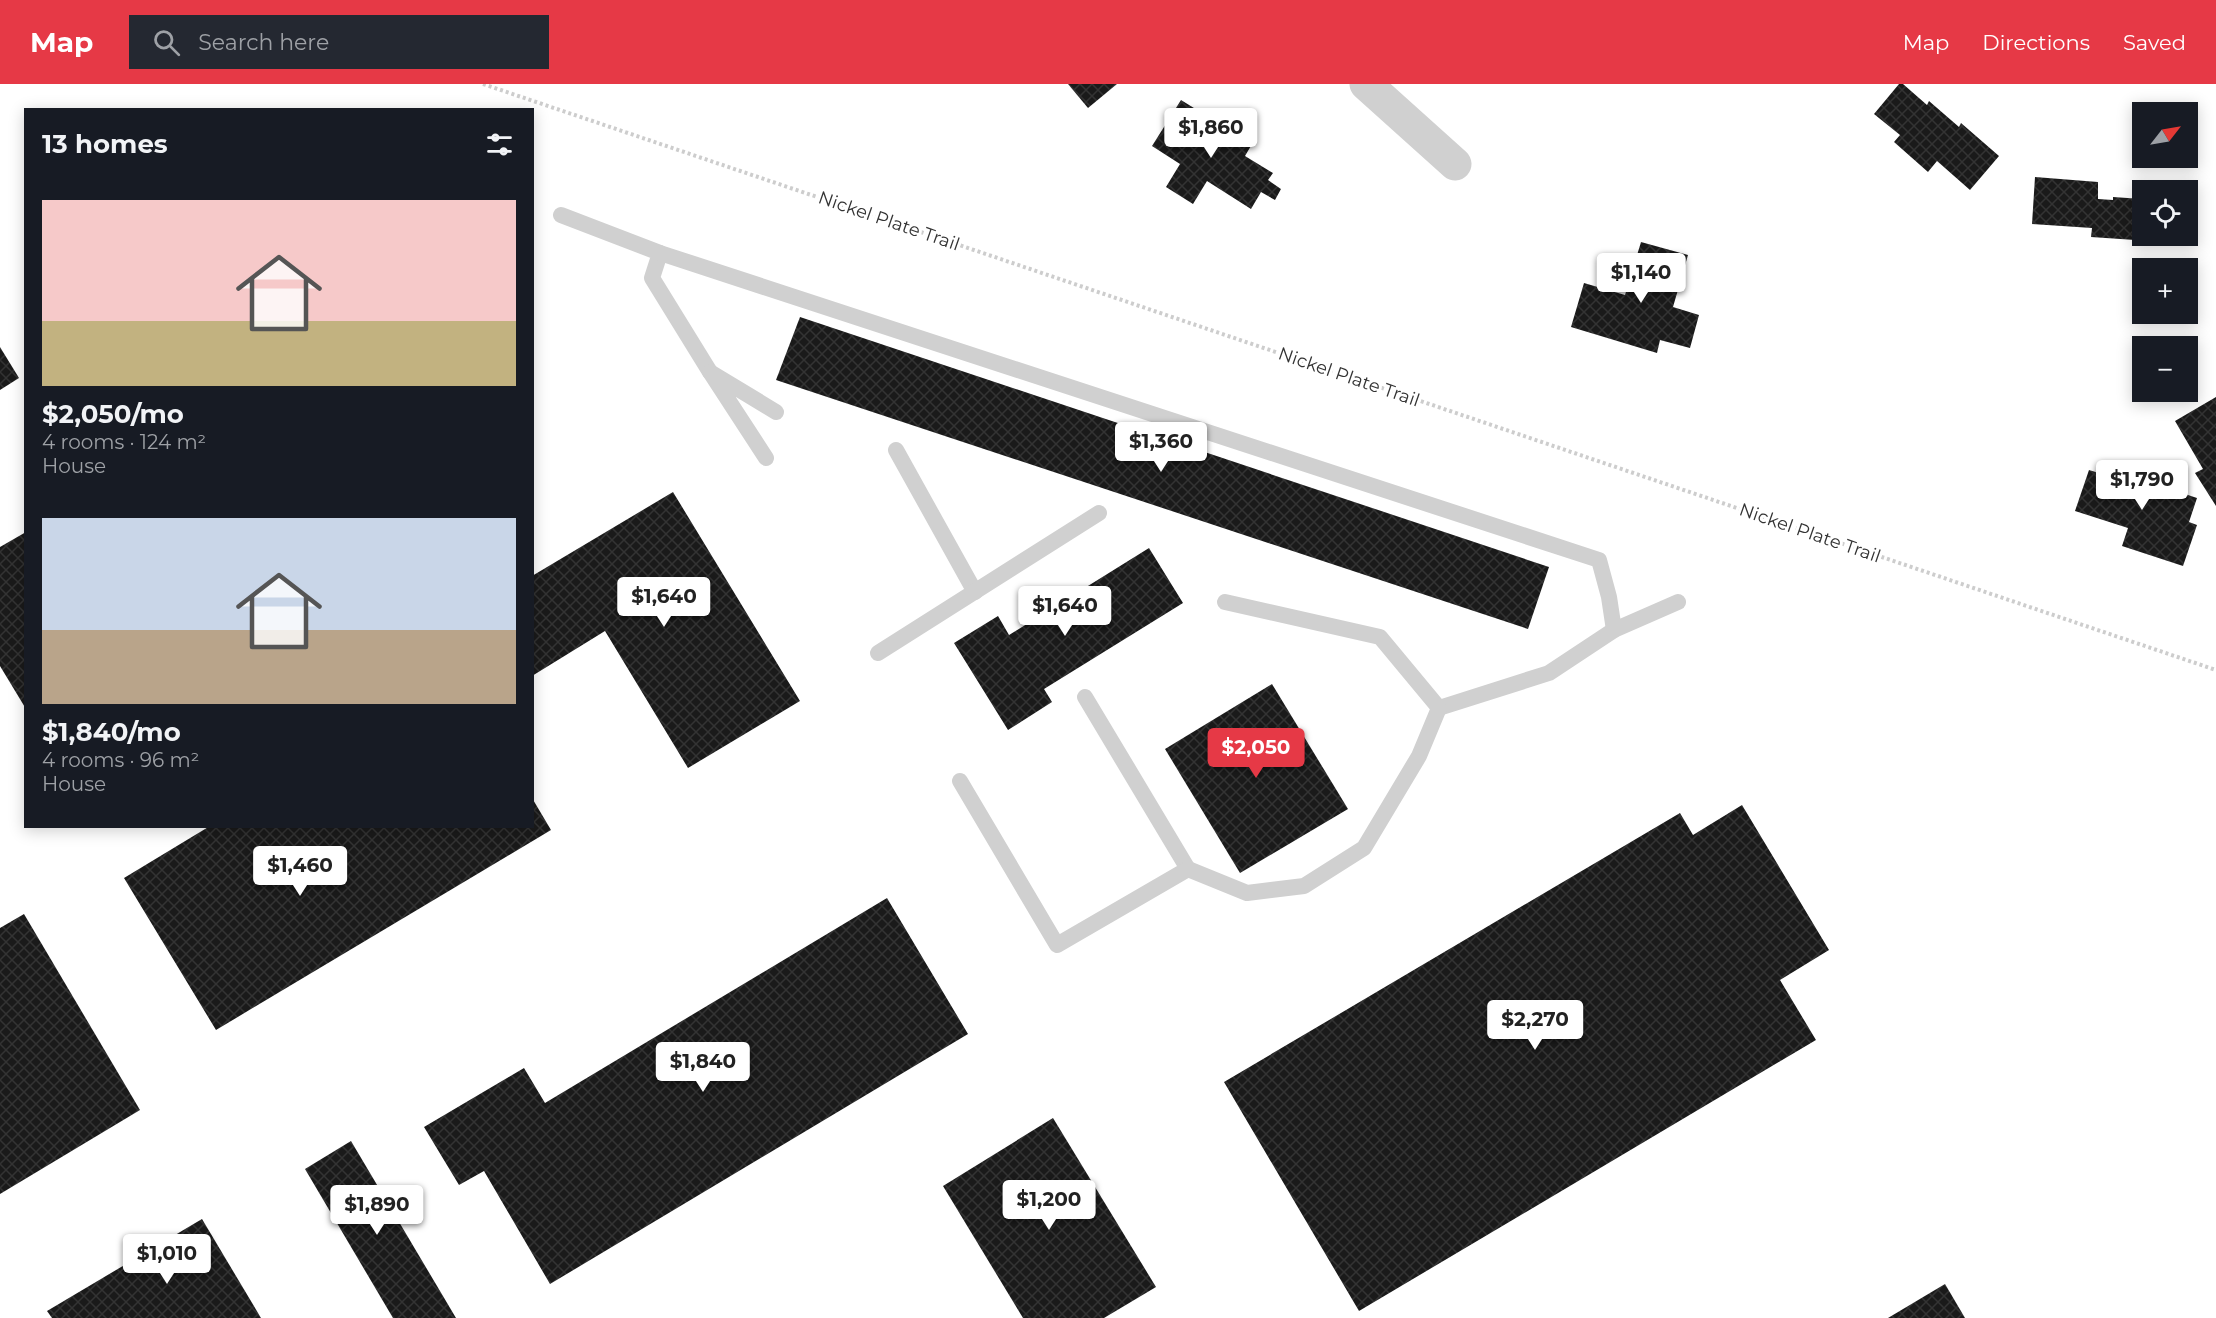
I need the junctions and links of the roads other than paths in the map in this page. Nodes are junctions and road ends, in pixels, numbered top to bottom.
1 (1366, 84) edge
2 (1455, 164) dead end
3 (561, 214) dead end
4 (660, 253) junction
5 (710, 372) junction
6 (776, 412) dead end
7 (896, 450) dead end
8 (766, 458) dead end
9 (1099, 513) dead end
10 (975, 592) junction
11 (1225, 602) dead end
12 (1678, 603) dead end
13 (1614, 630) junction
14 (878, 653) dead end
15 (1085, 697) dead end
16 (1439, 708) junction
17 (960, 782) dead end
18 (1188, 869) junction

1 - 2 street
3 - 4 lane
4 - 5 lane
4 - 13 lane
5 - 6 lane
5 - 8 lane
7 - 10 lane
9 - 10 lane
10 - 14 lane
11 - 16 lane
12 - 13 lane
13 - 16 lane
15 - 18 lane
16 - 18 lane
17 - 18 lane

